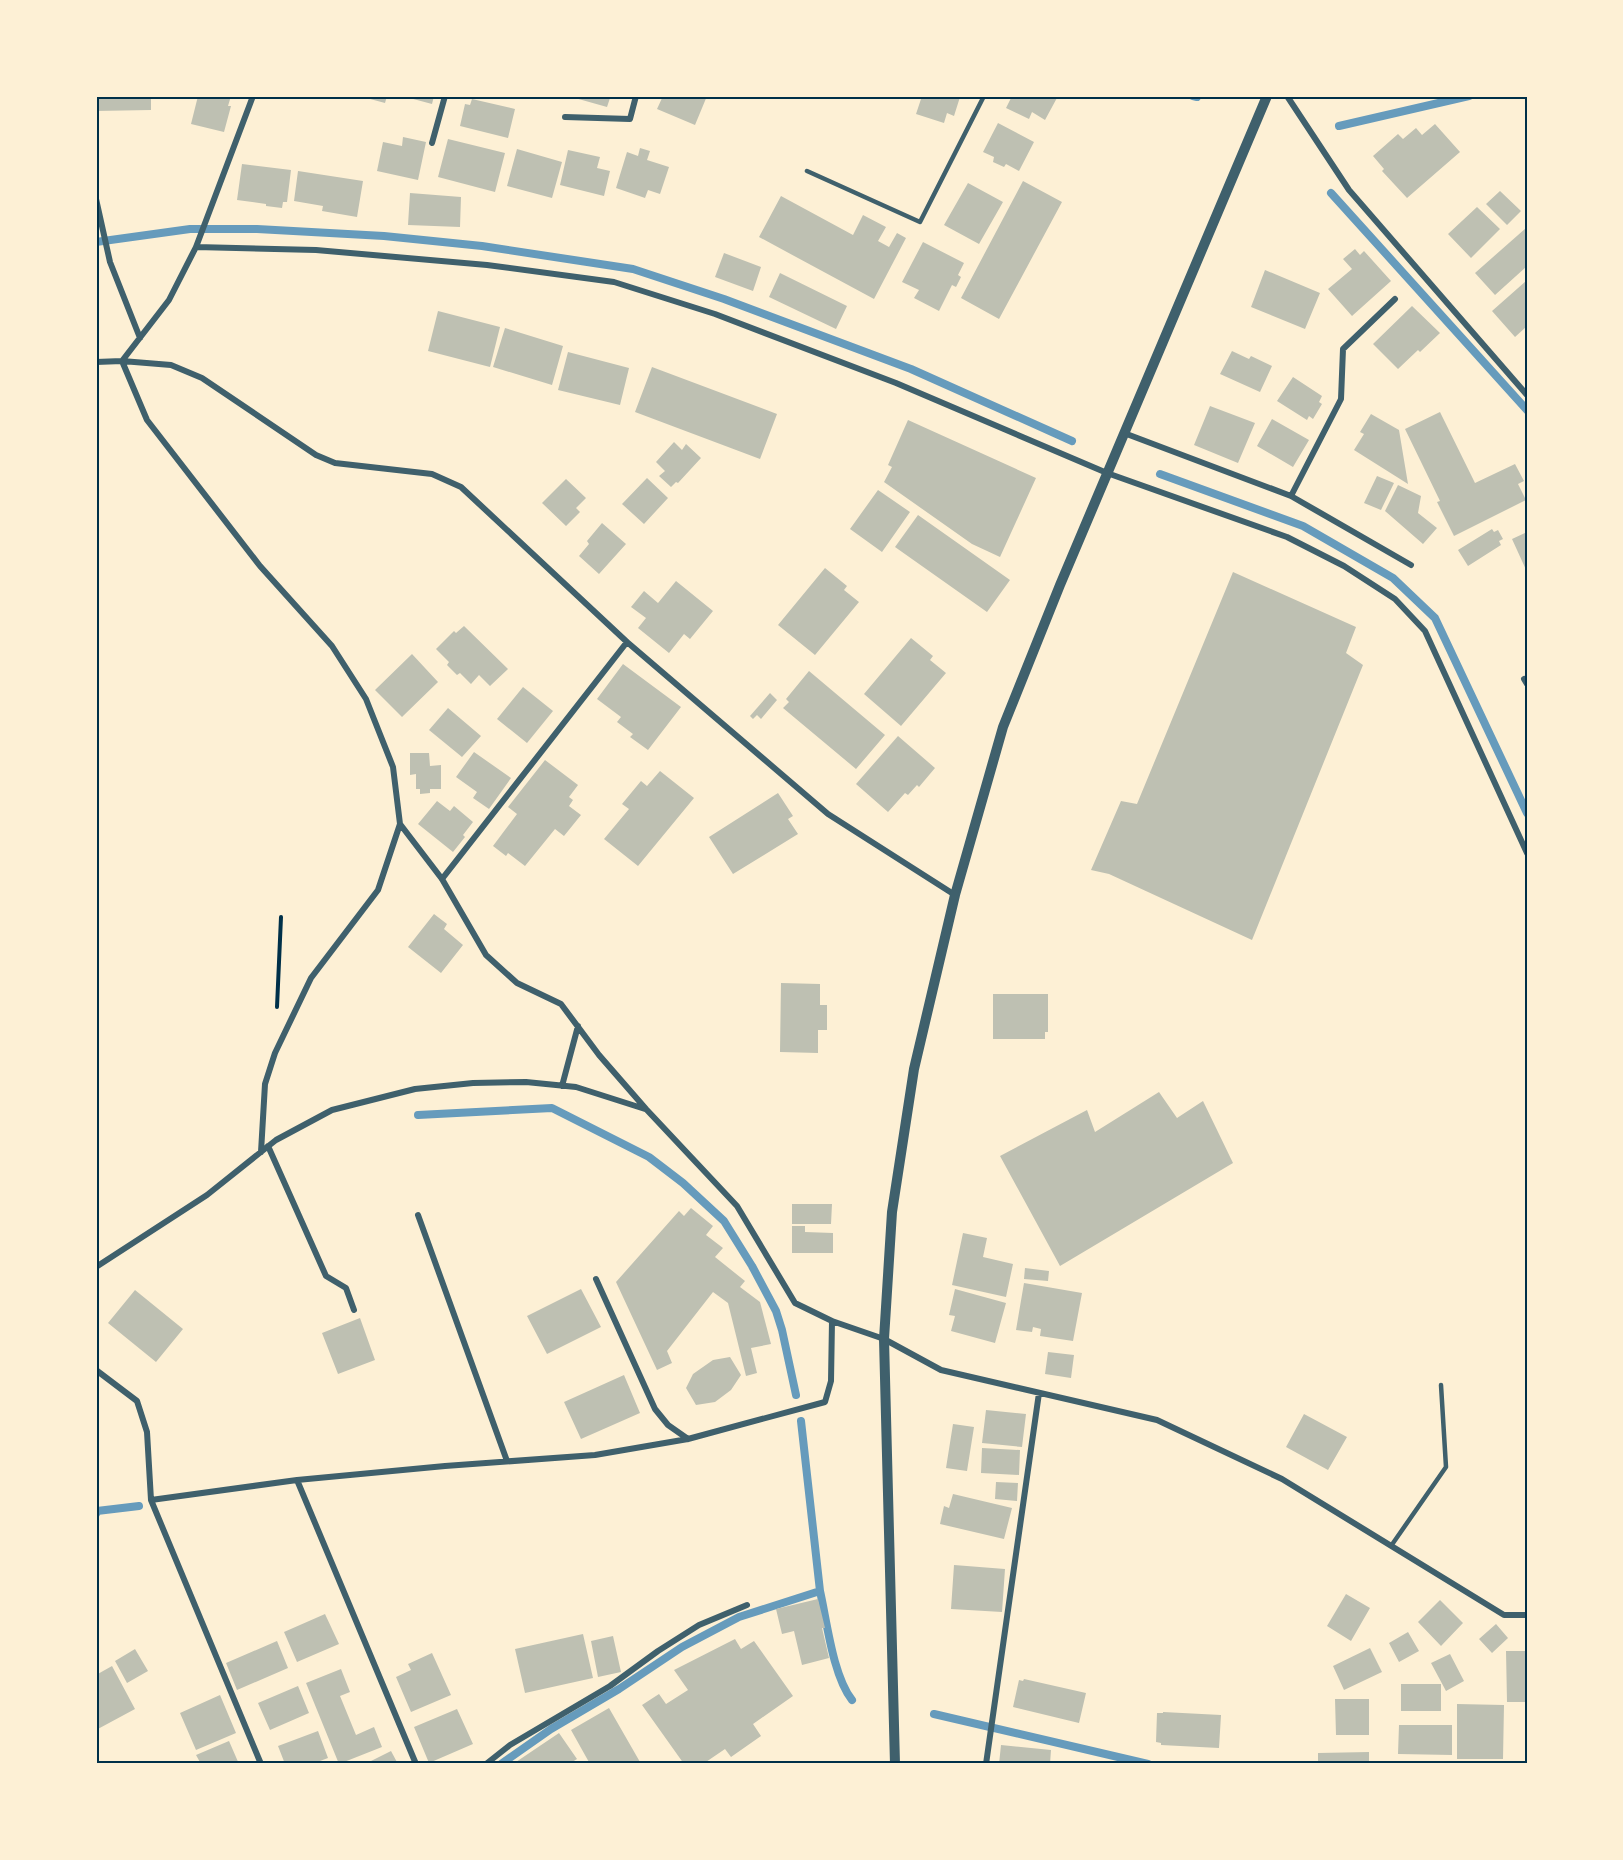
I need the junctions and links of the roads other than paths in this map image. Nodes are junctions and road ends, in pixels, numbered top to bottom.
1 (253, 96) edge
2 (445, 96) edge
3 (636, 96) edge
4 (984, 96) edge
5 (1267, 96) edge
6 (1287, 96) edge
7 (565, 117) dead end
8 (432, 143) dead end
9 (807, 171) dead end
10 (96, 199) edge
11 (196, 248) junction
12 (1395, 299) dead end
13 (140, 338) junction
14 (122, 361) junction
15 (96, 362) edge
16 (1527, 394) edge
17 (1124, 433) junction
18 (1107, 473) junction
19 (1291, 496) junction
20 (1411, 565) dead end
21 (627, 642) junction
22 (400, 824) junction
23 (1527, 853) edge
24 (442, 879) junction
25 (955, 895) junction
26 (578, 1026) junction
27 (562, 1086) junction
28 (646, 1109) junction
29 (268, 1146) junction
30 (261, 1152) junction
31 (418, 1215) dead end
32 (96, 1267) edge
33 (596, 1279) dead end
34 (354, 1310) dead end
35 (832, 1321) junction
36 (884, 1339) junction
37 (96, 1370) edge
38 (1441, 1385) dead end
39 (1039, 1393) junction
40 (688, 1439) junction
41 (507, 1461) junction
42 (297, 1480) junction
43 (151, 1500) junction
44 (1391, 1546) junction
45 (747, 1605) dead end
46 (1527, 1615) edge
47 (261, 1764) edge
48 (416, 1764) edge
49 (486, 1764) edge
50 (894, 1764) edge
51 (986, 1764) edge

1 - 11 street
2 - 8 street
3 - 7 street
4 - 9 lane
5 - 17 street
6 - 16 street
10 - 13 street
11 - 13 street
11 - 18 street
12 - 19 street
13 - 14 street
14 - 15 street
14 - 21 street
14 - 22 street
17 - 18 street
17 - 19 street
18 - 23 street
18 - 25 street
19 - 20 street
21 - 24 street
21 - 25 street
22 - 24 street
22 - 30 street
24 - 26 street
25 - 36 street
26 - 27 street
26 - 28 street
27 - 28 street
27 - 29 street
28 - 35 street
29 - 30 street
29 - 34 street
30 - 32 street
31 - 41 street
33 - 40 street
35 - 36 street
35 - 40 street
36 - 39 street
36 - 50 street
37 - 43 street
38 - 44 lane
39 - 44 street
39 - 51 street
40 - 41 street
41 - 42 street
42 - 43 street
42 - 48 street
43 - 47 street
44 - 46 street
45 - 49 street

